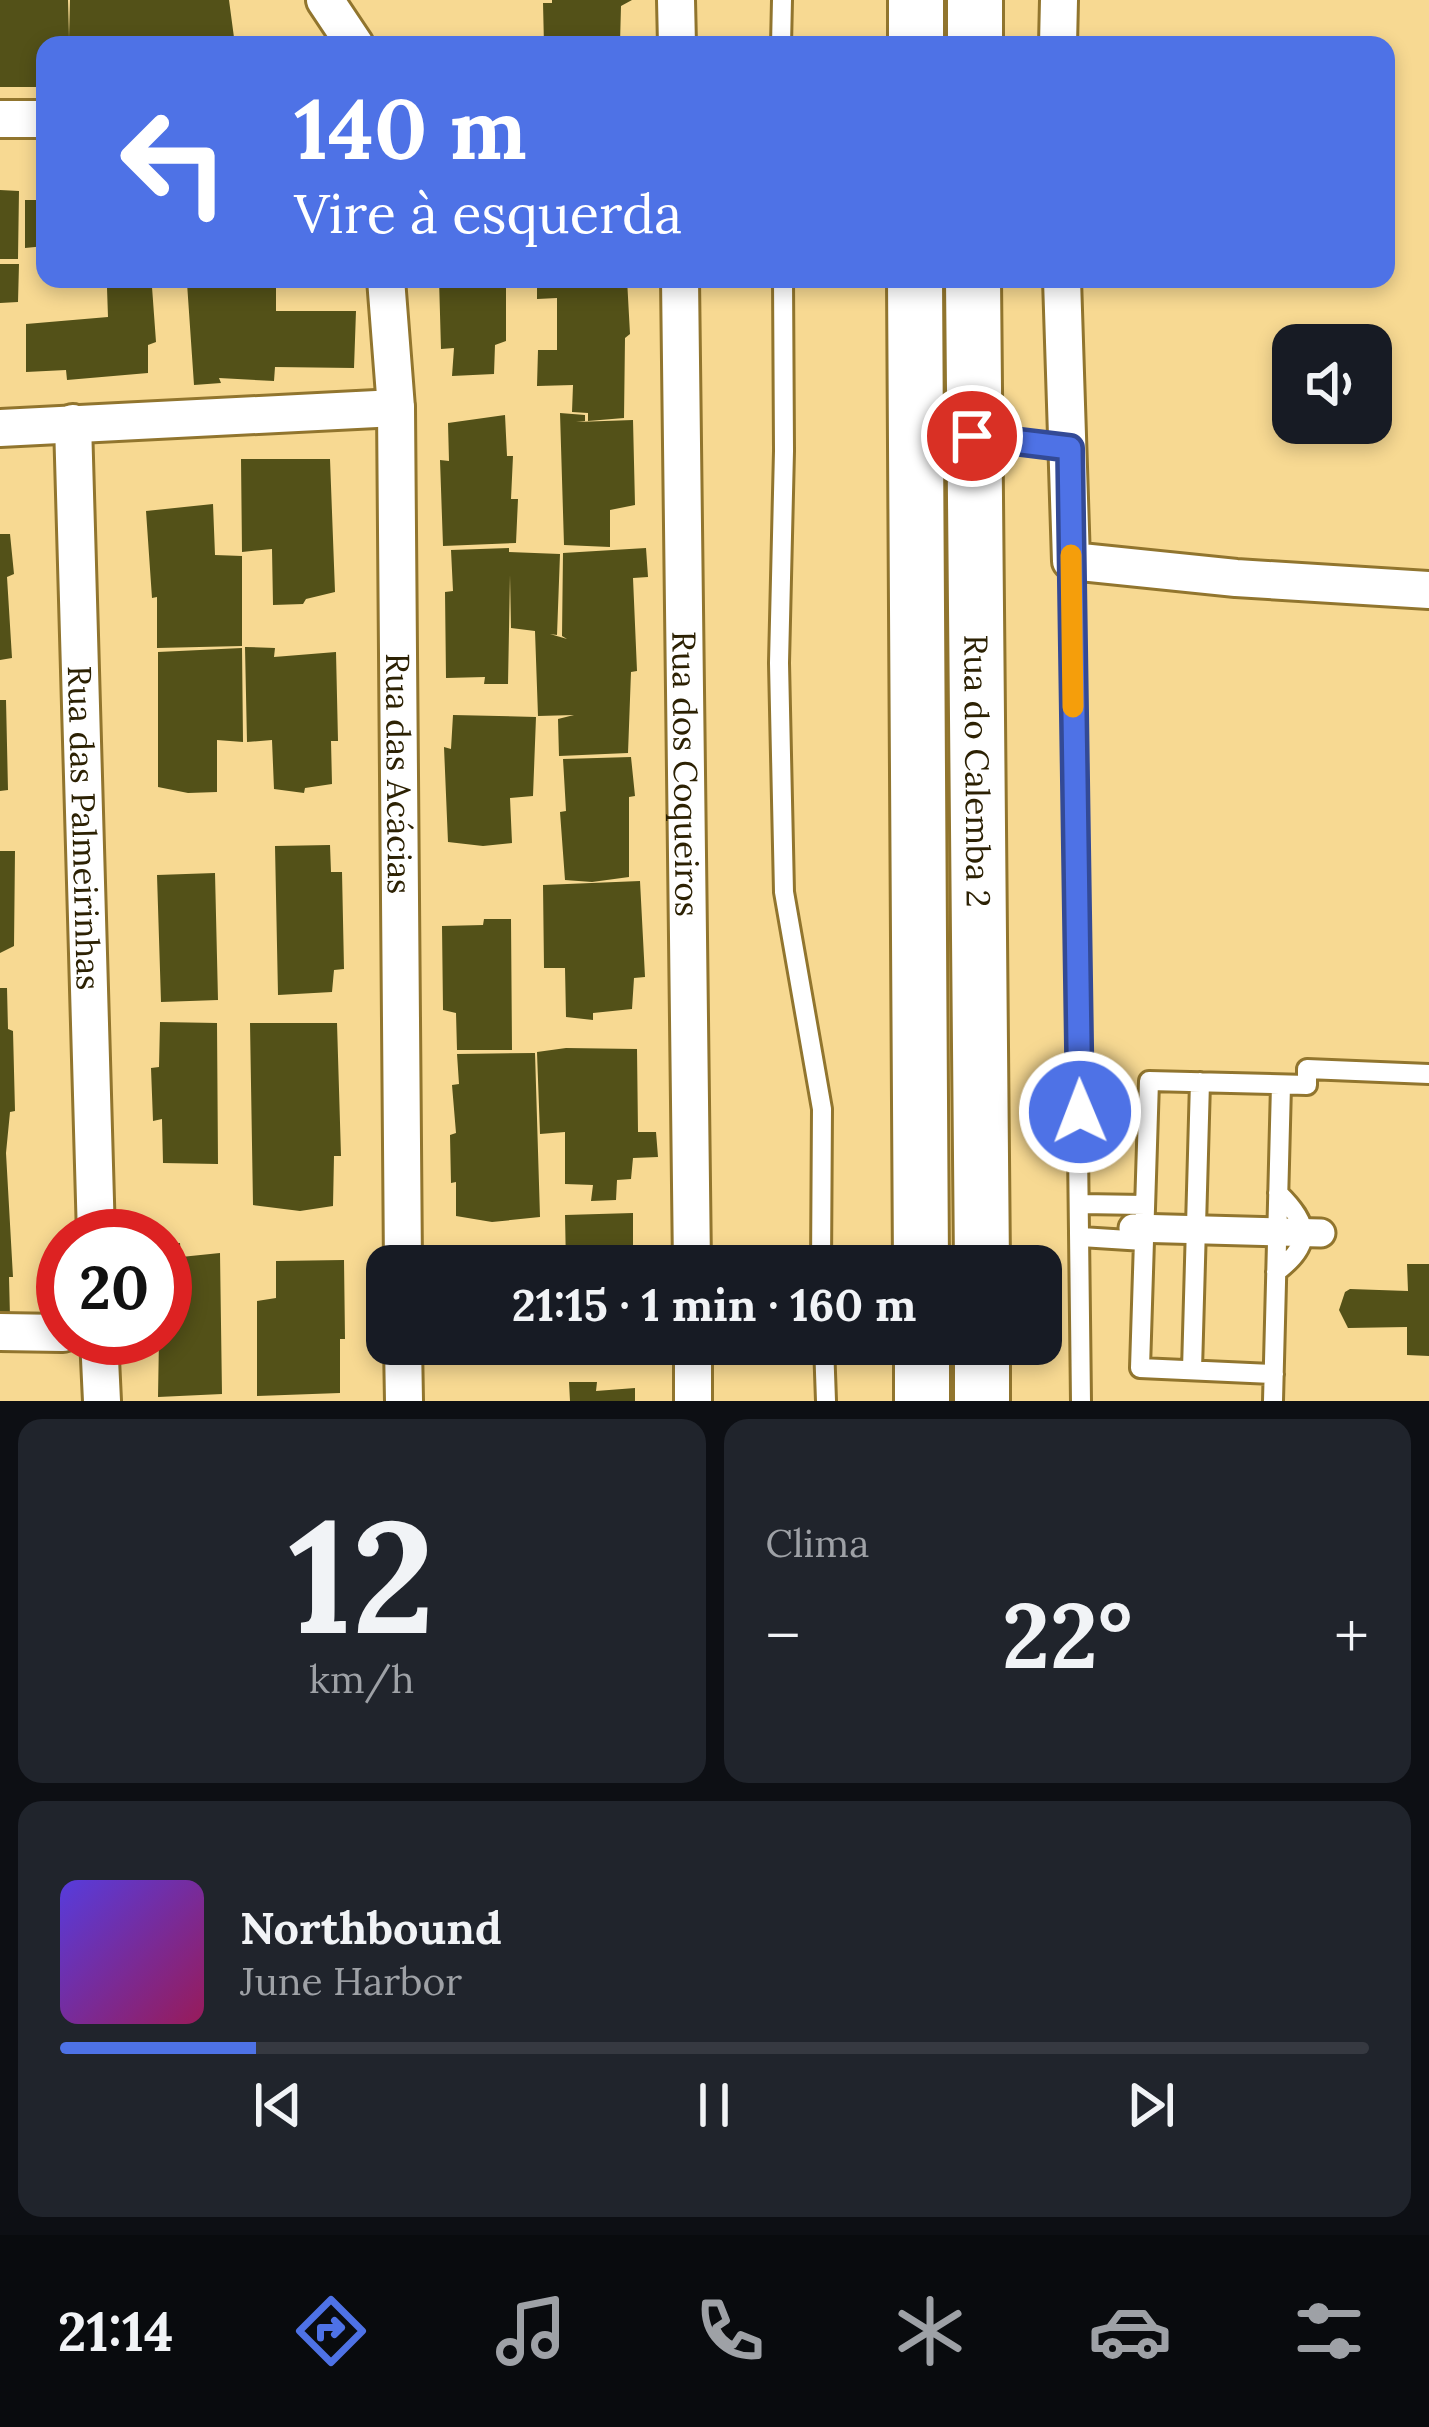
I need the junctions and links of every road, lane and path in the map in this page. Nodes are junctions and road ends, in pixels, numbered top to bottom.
1 (325, 0) edge
2 (676, 0) edge
3 (782, 0) edge
4 (916, 0) edge
5 (975, 0) edge
6 (1059, 0) edge
7 (349, 36) edge
8 (676, 36) edge
9 (782, 36) edge
10 (916, 36) edge
11 (975, 36) edge
12 (1058, 36) edge
13 (36, 118) edge
14 (0, 119) edge
15 (387, 288) edge
16 (680, 288) edge
17 (783, 288) edge
18 (915, 288) edge
19 (974, 288) edge
20 (1062, 288) edge
21 (396, 408) junction
22 (73, 423) junction
23 (0, 428) edge
24 (972, 436) junction
25 (1070, 448) junction
26 (1071, 561) junction
27 (1429, 590) edge
28 (1429, 1073) edge
29 (1200, 1082) junction
30 (1281, 1085) junction
31 (1082, 1204) junction
32 (95, 1209) edge
33 (1142, 1226) junction
34 (1196, 1230) junction
35 (1301, 1232) junction
36 (1081, 1237) junction
37 (403, 1245) edge
38 (704, 1245) edge
39 (820, 1245) edge
40 (921, 1245) edge
41 (982, 1245) edge
42 (0, 1332) edge
43 (36, 1333) edge
44 (100, 1365) edge
45 (403, 1365) edge
46 (693, 1365) edge
47 (825, 1365) edge
48 (922, 1365) edge
49 (1192, 1370) junction
50 (1274, 1374) junction
51 (102, 1401) edge
52 (404, 1401) edge
53 (693, 1401) edge
54 (826, 1401) edge
55 (922, 1401) edge
56 (1082, 1401) edge
57 (1273, 1401) edge

1 - 7 street
2 - 8 street
3 - 9 lane
4 - 10 main road
5 - 11 main road
6 - 12 street
13 - 14 street
15 - 21 street, Rua das Acácias
16 - 38 street, Rua dos Coqueiros
17 - 39 lane
18 - 40 main road, Rua do Calemba 2
19 - 24 main road, Rua do Calemba 2
20 - 25 street
21 - 22 street
21 - 37 street, Rua das Acácias
22 - 23 street
22 - 32 street, Rua das Palmeirinhas
24 - 25 lane
24 - 41 main road, Rua do Calemba 2
25 - 26 street
26 - 27 street
26 - 31 lane
28 - 30 lane
29 - 30 lane
29 - 33 lane
29 - 34 lane
30 - 35 lane
31 - 33 lane
31 - 36 lane
33 - 34 street
33 - 36 lane
33 - 49 lane
34 - 35 street
34 - 49 lane
35 - 50 lane
36 - 56 lane
42 - 43 street
44 - 51 street
45 - 52 street
46 - 53 street
47 - 54 lane
48 - 55 main road
49 - 50 lane
50 - 57 lane

